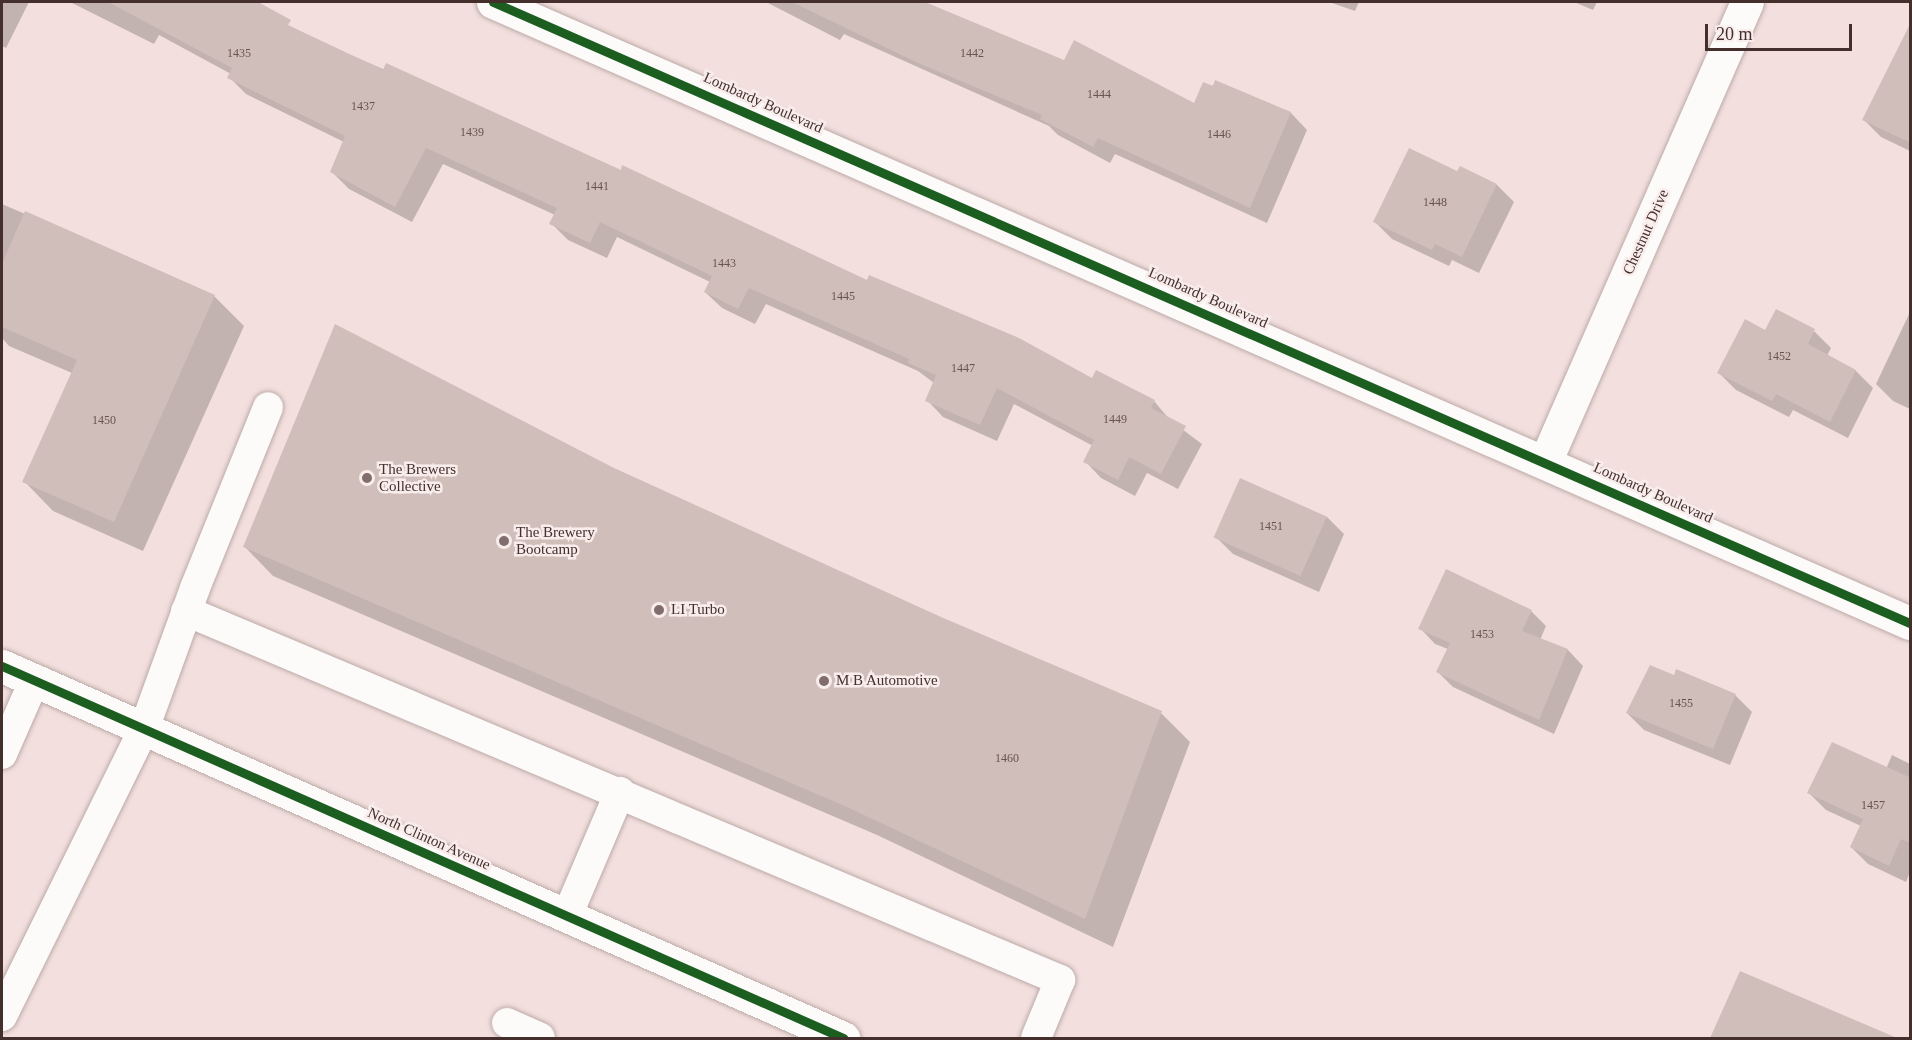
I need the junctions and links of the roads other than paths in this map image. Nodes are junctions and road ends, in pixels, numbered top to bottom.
1 (493, 2) edge
2 (1747, 2) edge
3 (268, 407) dead end
4 (1545, 462) junction
5 (186, 611) junction
6 (1911, 623) edge
7 (2, 666) edge
8 (34, 681) junction
9 (144, 729) junction
10 (2, 754) edge
11 (620, 792) junction
12 (567, 916) junction
13 (2, 1016) edge
14 (507, 1023) dead end
15 (540, 1038) edge
16 (843, 1038) edge
17 (1036, 1038) edge

1 - 4 street, Lombardy Boulevard
2 - 4 street, Chestnut Drive
3 - 5 lane
4 - 6 street, Lombardy Boulevard
5 - 9 lane
5 - 11 lane
7 - 8 street, North Clinton Avenue
8 - 9 street, North Clinton Avenue
8 - 10 lane
9 - 12 street, North Clinton Avenue
9 - 13 lane
11 - 12 lane
11 - 17 lane
12 - 16 street, North Clinton Avenue
14 - 15 lane

